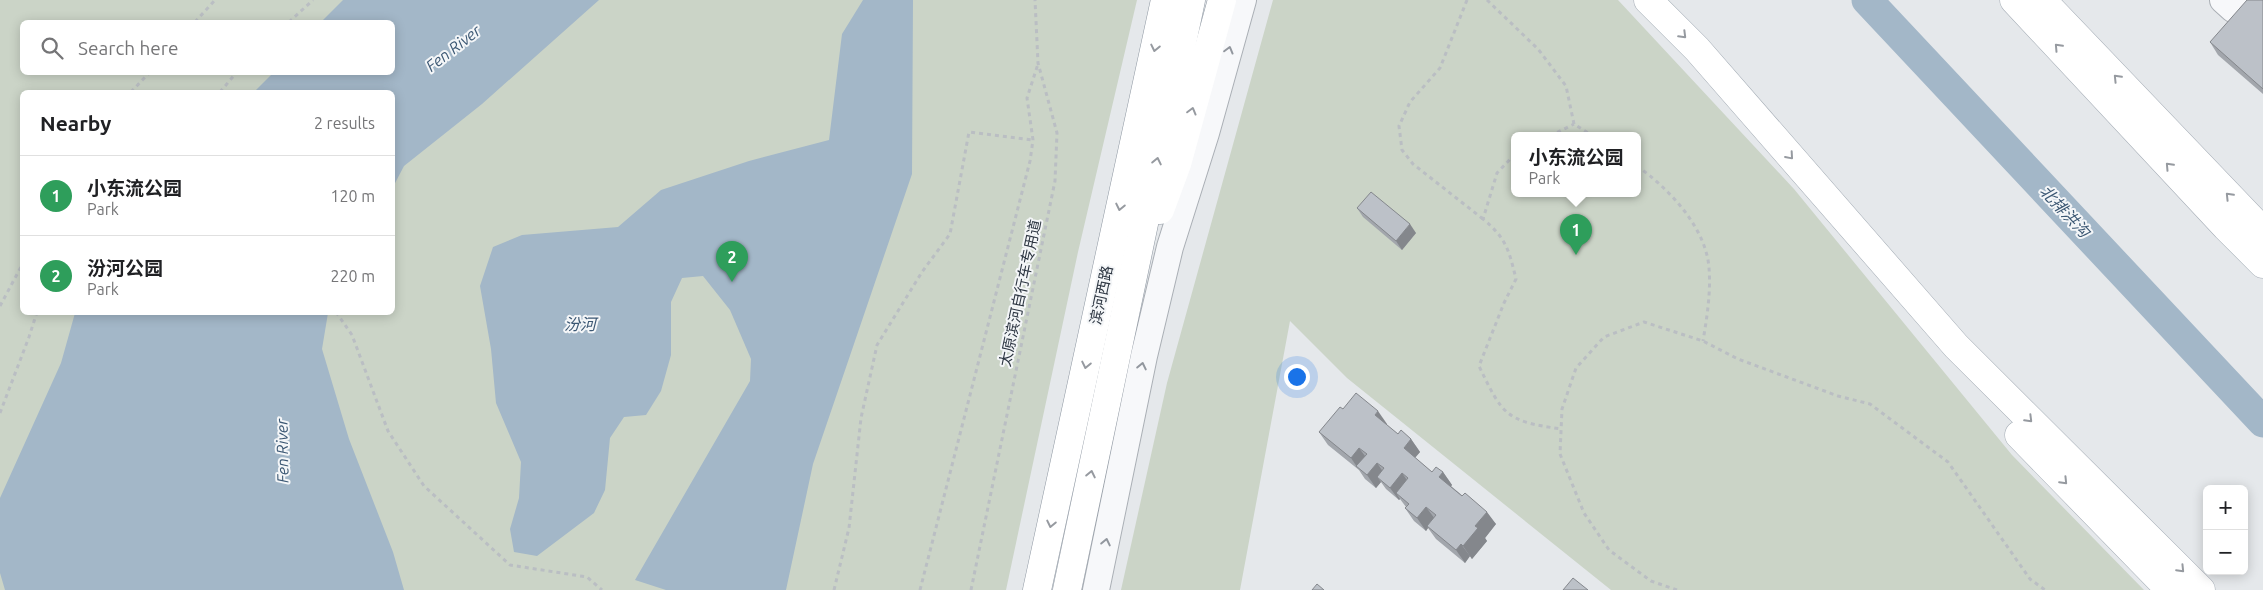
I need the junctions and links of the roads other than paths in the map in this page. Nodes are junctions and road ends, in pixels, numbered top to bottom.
1 (1165, 0) edge
2 (1191, 0) edge
3 (1222, 0) edge
4 (1243, 0) edge
5 (1648, 0) edge
6 (2014, 0) edge
7 (2042, 0) edge
8 (2223, 0) edge
9 (2241, 0) edge
10 (1177, 164) junction
11 (1854, 229) junction
12 (2263, 231) edge
13 (1170, 248) junction
14 (2263, 264) edge
15 (1126, 306) junction
16 (1037, 590) edge
17 (1067, 590) edge
18 (1096, 590) edge
19 (2170, 590) edge
20 (2201, 590) edge

1 -> 16 main road, 滨河西路
15 -> 2 main road, 滨河西路
10 -> 3 main road
13 -> 4 street
5 -> 11 main road
14 -> 6 main road
12 -> 7 main road
8 - 9 street
10 - 13 street
10 - 15 main road
11 -> 19 main road
11 -> 20 main road
18 -> 13 street
17 -> 15 main road, 滨河西路

